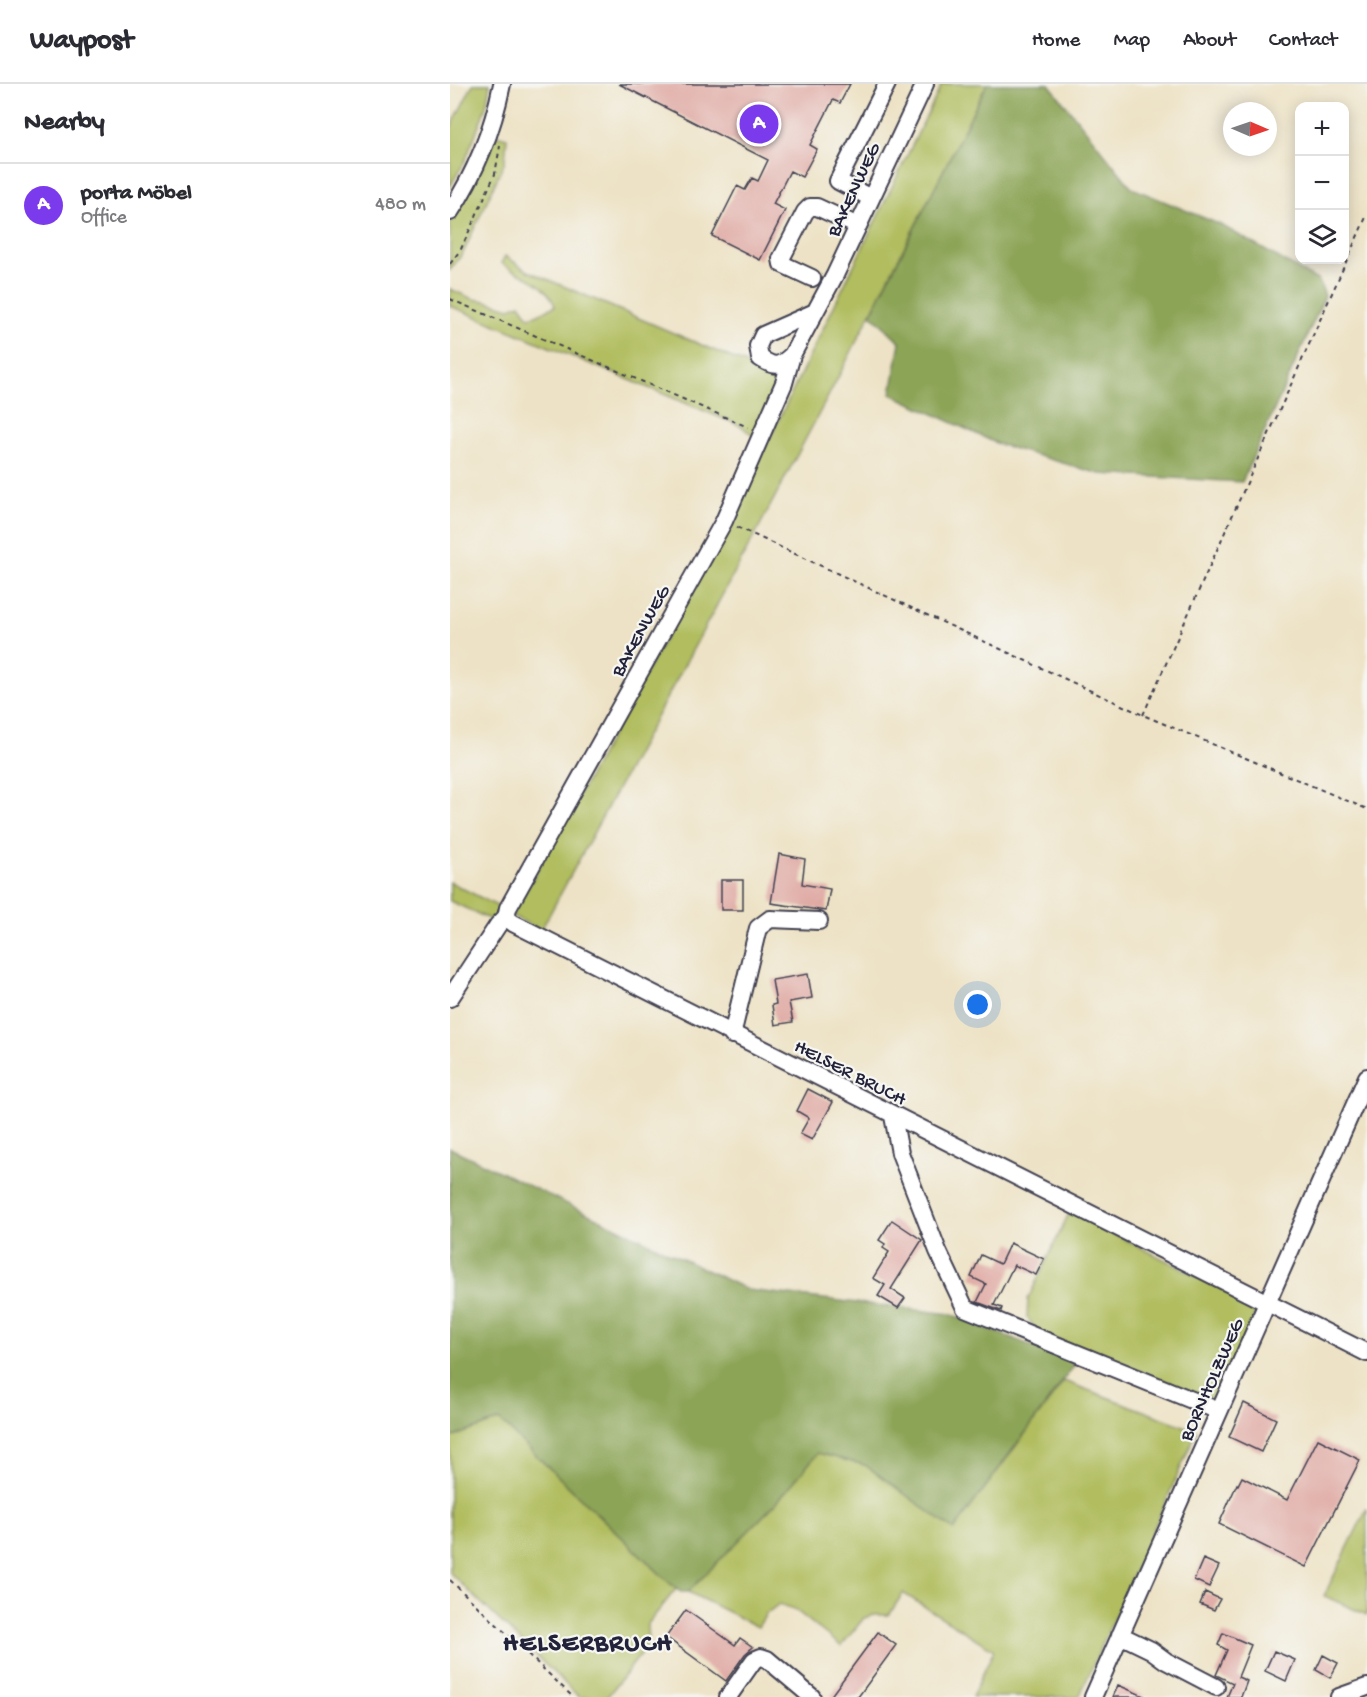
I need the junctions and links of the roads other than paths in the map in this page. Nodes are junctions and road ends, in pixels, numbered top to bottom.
1 (501, 84) edge
2 (887, 84) edge
3 (925, 84) edge
4 (871, 198) junction
5 (450, 212) edge
6 (858, 226) junction
7 (812, 278) dead end
8 (815, 312) junction
9 (792, 355) junction
10 (506, 917) junction
11 (819, 921) dead end
12 (450, 998) edge
13 (732, 1035) junction
14 (1367, 1077) edge
15 (893, 1116) junction
16 (1267, 1302) junction
17 (1367, 1353) edge
18 (1219, 1411) junction
19 (1120, 1635) junction
20 (1367, 1687) edge
21 (1216, 1688) dead end
22 (728, 1697) edge
23 (812, 1697) edge
24 (1092, 1697) edge
25 (1339, 1697) edge

1 - 5 street
2 - 4 street
3 - 4 street, BAKENWEG
4 - 6 street, BAKENWEG
6 - 7 street
6 - 8 street, BAKENWEG
8 - 9 street, BAKENWEG
8 - 9 street
9 - 10 street, BAKENWEG
10 - 12 street
10 - 13 street, HELSER BRUCH
11 - 13 street
13 - 15 street, HELSER BRUCH
14 - 16 street, BORNHOLZWEG
15 - 16 street, HELSER BRUCH
15 - 18 street
16 - 17 street, HELSER BRUCH
16 - 18 street, BORNHOLZWEG
18 - 19 street, BORNHOLZWEG
19 - 21 street
19 - 24 street, BORNHOLZWEG
20 - 25 street
22 - 23 street

